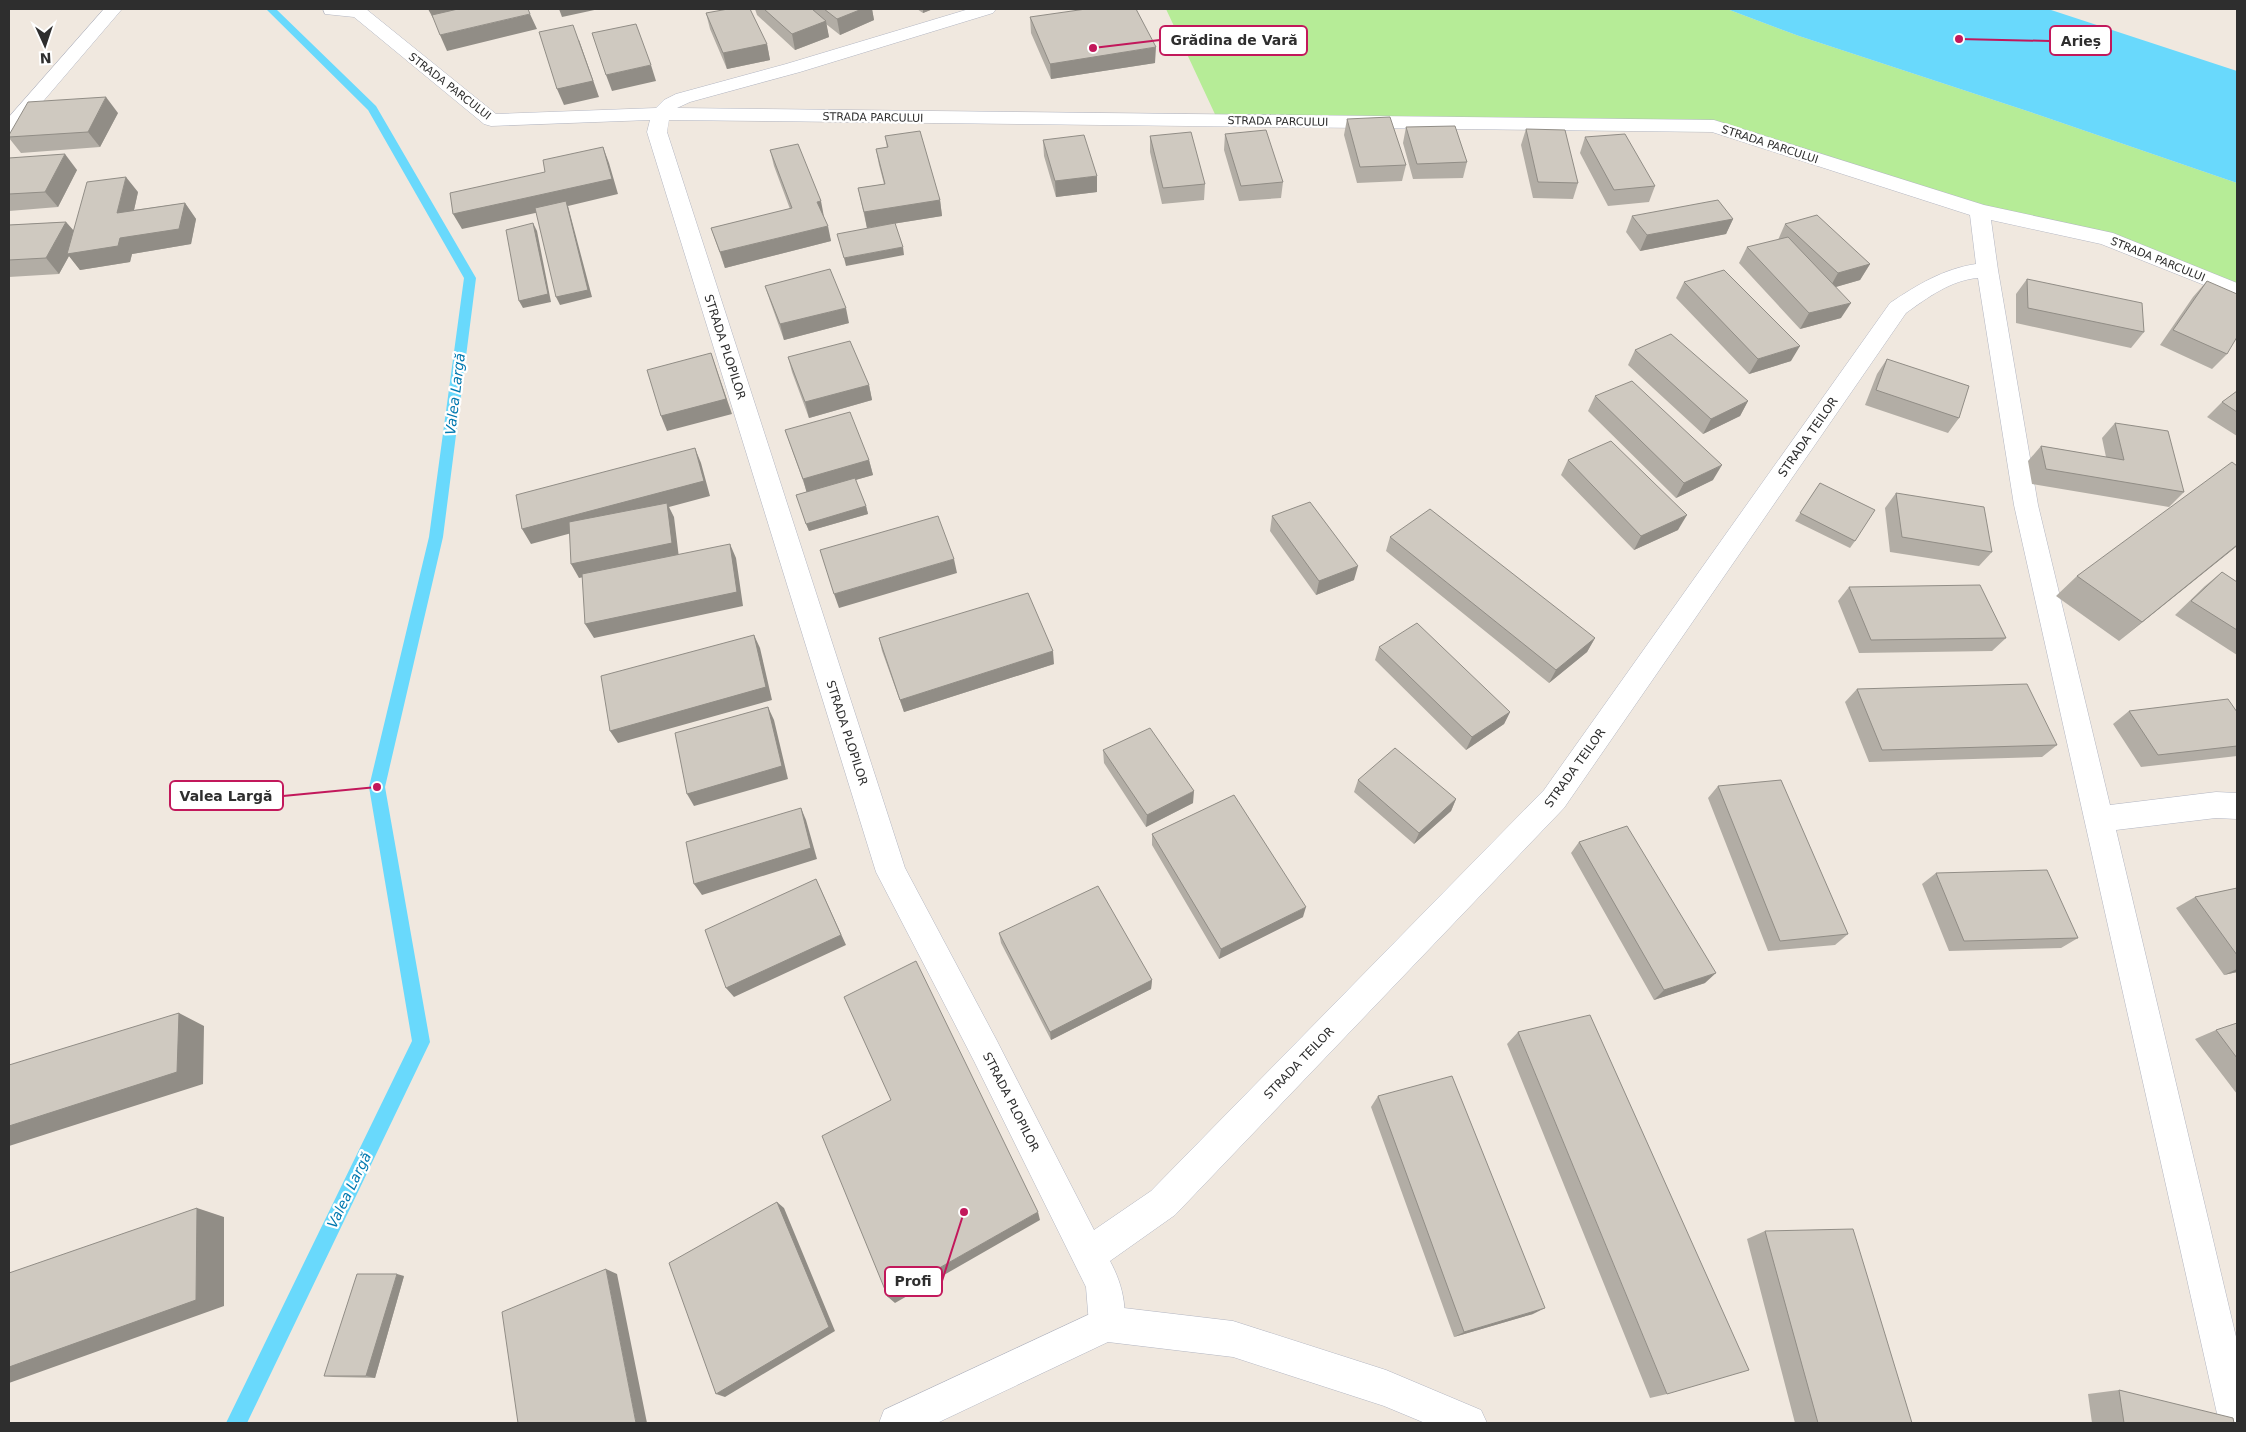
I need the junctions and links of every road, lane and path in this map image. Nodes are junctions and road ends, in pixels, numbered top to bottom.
1 (113, 9) edge
2 (987, 9) edge
3 (331, 10) dead end
4 (660, 114) junction
5 (9, 129) edge
6 (1980, 211) junction
7 (1988, 270) junction
8 (2237, 291) edge
9 (2237, 806) edge
10 (2099, 819) junction
11 (1088, 1255) junction
12 (1107, 1324) junction
13 (2237, 1418) edge
14 (897, 1423) edge
15 (1468, 1423) edge

1 - 5 street
2 - 4 street
3 - 4 street, STRADA PARCULUI
4 - 6 street, STRADA PARCULUI
4 - 11 street, STRADA PLOPILOR
6 - 7 street
6 - 8 street, STRADA PARCULUI
7 - 10 street
7 - 11 street, STRADA TEILOR
9 - 10 street
10 - 13 street
11 - 12 street, STRADA PLOPILOR
12 - 14 street
12 - 15 street

